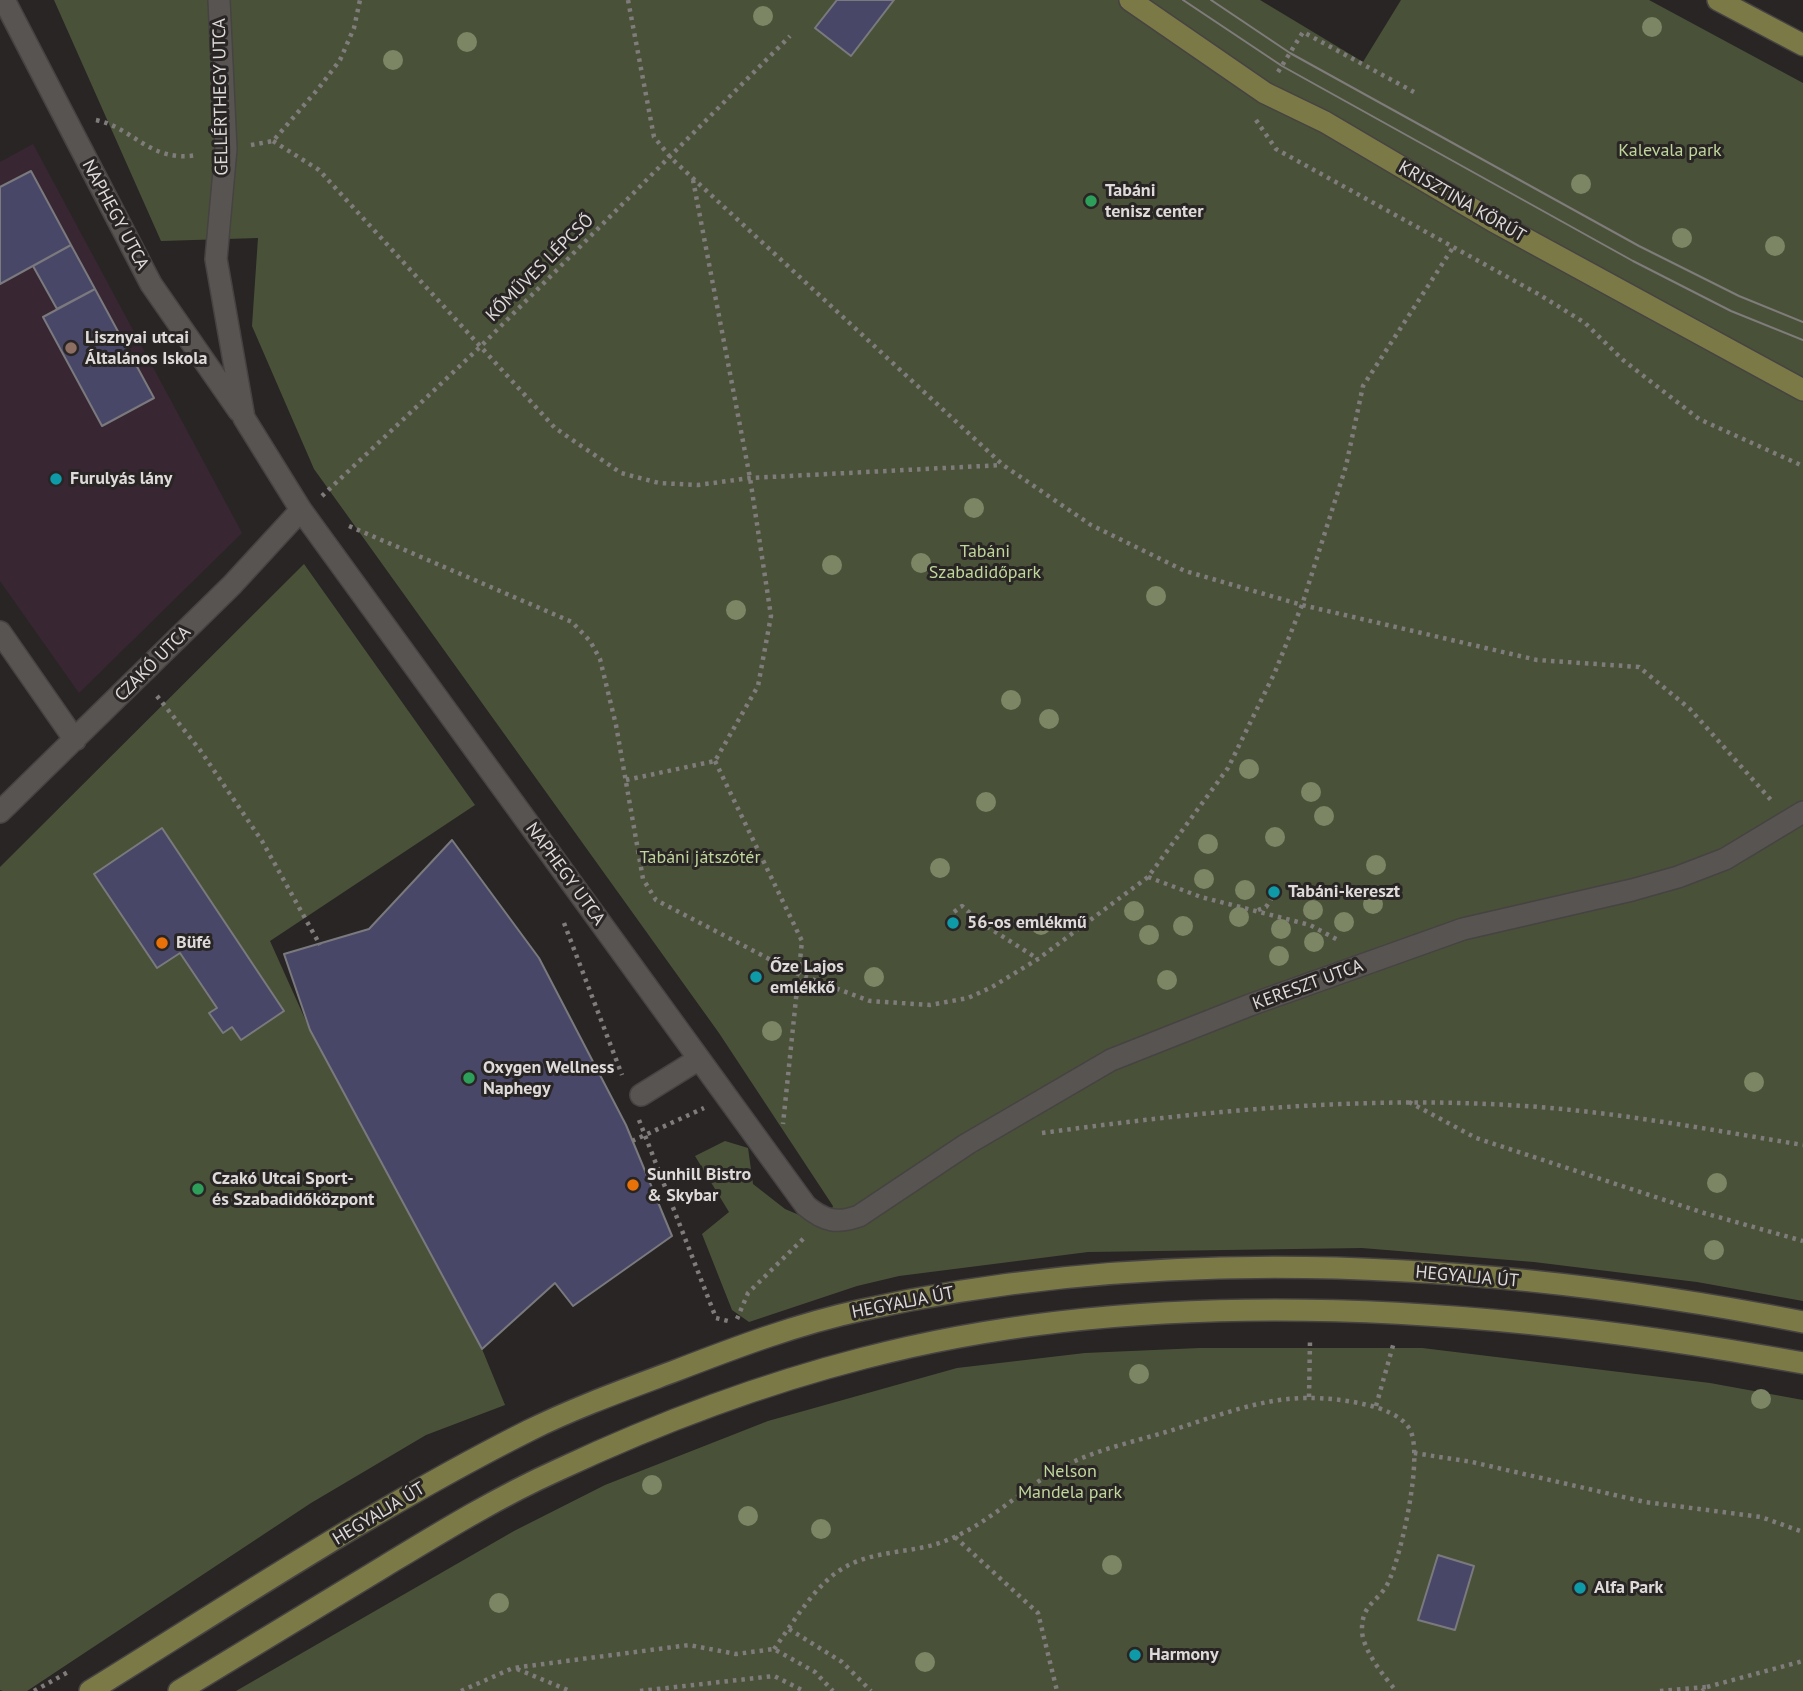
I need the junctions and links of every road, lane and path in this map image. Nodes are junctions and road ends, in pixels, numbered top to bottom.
1 (4, 0) edge
2 (219, 0) edge
3 (360, 0) edge
4 (628, 0) edge
5 (1130, 0) edge
6 (1718, 0) edge
7 (790, 36) dead end
8 (1803, 45) edge
9 (1276, 75) dead end
10 (1414, 92) dead end
11 (1252, 115) dead end
12 (63, 118) junction
13 (226, 149) junction
14 (671, 158) junction
15 (692, 179) junction
16 (1452, 249) junction
17 (481, 346) junction
18 (1803, 390) edge
19 (244, 418) junction
20 (1003, 465) junction
21 (1803, 466) edge
22 (750, 478) junction
23 (301, 510) junction
24 (371, 537) dead end
25 (1302, 606) junction
26 (0, 632) edge
27 (142, 675) junction
28 (75, 740) junction
29 (715, 761) junction
30 (626, 780) junction
31 (0, 812) edge
32 (1794, 818) edge
33 (1148, 877) junction
34 (1273, 896) dead end
35 (1257, 911) junction
36 (954, 912) dead end
37 (1338, 940) dead end
38 (320, 945) dead end
39 (1038, 959) junction
40 (799, 974) junction
41 (699, 1059) junction
42 (641, 1095) dead end
43 (727, 1097) junction
44 (1408, 1102) junction
45 (789, 1135) dead end
46 (1029, 1135) dead end
47 (632, 1141) dead end
48 (1803, 1145) edge
49 (840, 1222) junction
50 (1803, 1241) edge
51 (1803, 1322) edge
52 (736, 1323) dead end
53 (1310, 1341) dead end
54 (1394, 1342) dead end
55 (1803, 1363) edge
56 (1309, 1397) junction
57 (1376, 1406) junction
58 (1414, 1453) junction
59 (1803, 1532) edge
60 (955, 1536) junction
61 (789, 1629) junction
62 (774, 1649) junction
63 (1803, 1661) edge
64 (513, 1668) junction
65 (1705, 1689) edge
66 (90, 1691) edge
67 (179, 1691) edge
68 (461, 1691) edge
69 (570, 1691) edge
70 (640, 1691) edge
71 (804, 1691) edge
72 (833, 1691) edge
73 (871, 1691) edge
74 (1057, 1691) edge
75 (1396, 1691) edge
76 (1660, 1691) edge

1 - 12 street, NAPHEGY UTCA
2 - 13 street, GELLÉRTHEGY UTCA
3 - 17 path
4 - 14 path
5 - 18 main road, KRISZTINA KÖRÚT
6 - 8 main road
7 - 14 path, KŐMŰVES LÉPCSŐ
9 - 10 path
11 - 16 path
12 - 13 path
12 - 19 street, NAPHEGY UTCA
13 - 19 street, GELLÉRTHEGY UTCA
14 - 15 path
14 - 17 path, KŐMŰVES LÉPCSŐ
15 - 20 path
15 - 22 path
16 - 21 path
16 - 25 path
17 - 22 path
17 - 23 path, KŐMŰVES LÉPCSŐ
19 - 23 street, GELLÉRTHEGY UTCA
20 - 22 path
20 - 25 path
22 - 29 path
23 - 27 street, CZAKÓ UTCA
23 - 41 street, NAPHEGY UTCA
24 - 30 path
25 - 32 path
25 - 33 path
26 - 28 street
27 - 28 street, CZAKÓ UTCA
27 - 38 path
28 - 31 street, CZAKÓ UTCA
29 - 30 path
29 - 40 path
30 - 40 path
32 - 49 street, KERESZT UTCA
33 - 35 path
33 - 39 path
34 - 35 path
35 - 37 path
36 - 39 path
39 - 40 path
40 - 45 path
41 - 42 street
41 - 43 street, NAPHEGY UTCA
43 - 47 path
43 - 49 street, NAPHEGY UTCA
44 - 46 path
44 - 48 path
44 - 50 path
49 - 52 path
51 - 66 main road, HEGYALJA ÚT
53 - 56 path
54 - 57 path
55 - 67 main road
56 - 57 path
56 - 60 path
57 - 58 path
58 - 59 path
58 - 75 path
60 - 61 path
60 - 74 path
61 - 62 path
61 - 73 path
62 - 64 path
62 - 72 path
63 - 65 path
64 - 68 path
64 - 69 path
65 - 76 path
70 - 71 path

